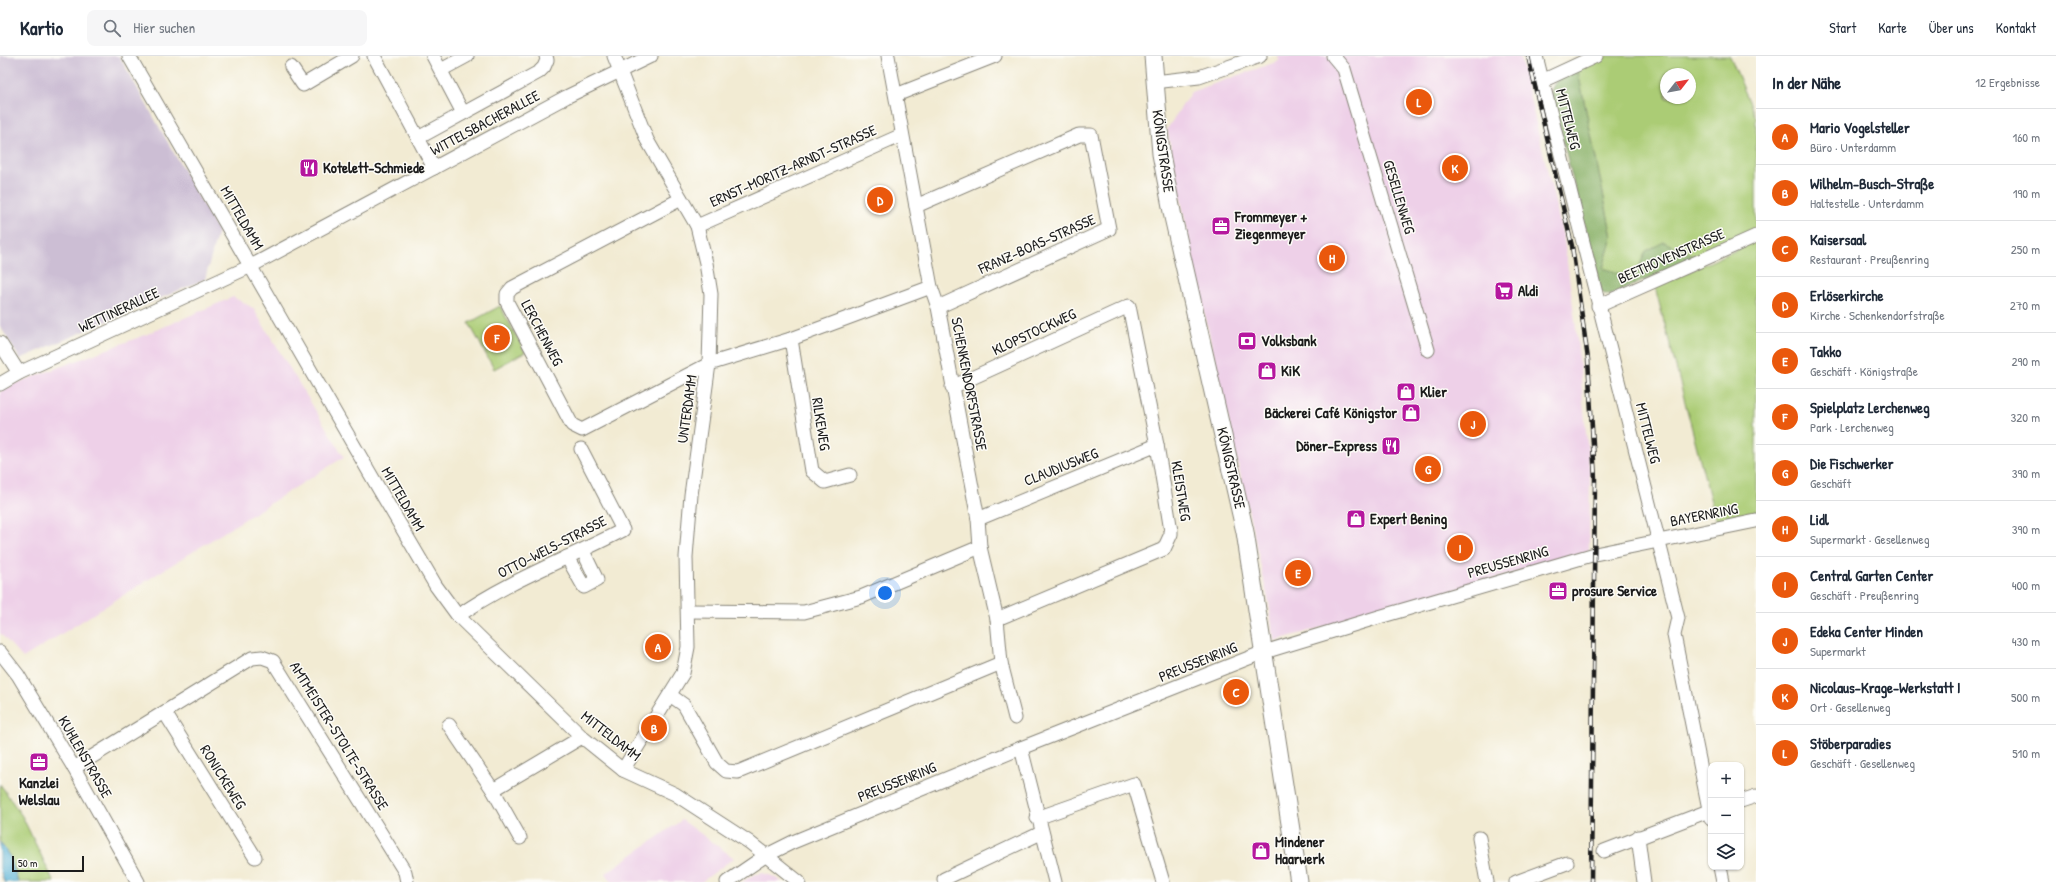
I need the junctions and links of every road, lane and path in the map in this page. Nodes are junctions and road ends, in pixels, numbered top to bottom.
1 (129, 56) edge
2 (352, 56) edge
3 (374, 56) edge
4 (433, 56) edge
5 (467, 56) edge
6 (546, 56) edge
7 (614, 56) edge
8 (651, 56) edge
9 (888, 56) edge
10 (995, 56) edge
11 (1153, 56) edge
12 (1260, 56) edge
13 (1333, 56) edge
14 (1536, 56) edge
15 (1596, 56) edge
16 (290, 67) dead end
17 (441, 70) junction
18 (619, 70) junction
19 (1542, 81) junction
20 (1154, 82) junction
21 (896, 95) junction
22 (463, 113) junction
23 (902, 135) junction
24 (418, 138) junction
25 (434, 168) junction
26 (681, 199) junction
27 (916, 206) junction
28 (697, 226) junction
29 (1756, 236) edge
30 (251, 266) junction
31 (931, 286) junction
32 (1129, 306) joint
33 (1598, 306) junction
34 (938, 307) junction
35 (791, 339) junction
36 (0, 343) edge
37 (1428, 350) dead end
38 (709, 364) junction
39 (19, 373) junction
40 (0, 384) edge
41 (952, 387) junction
42 (1157, 445) junction
43 (581, 449) dead end
44 (850, 475) dead end
45 (978, 519) junction
46 (1756, 521) edge
47 (1659, 540) junction
48 (980, 547) junction
49 (583, 550) junction
50 (567, 557) junction
51 (688, 611) junction
52 (458, 616) junction
53 (997, 619) junction
54 (1264, 652) junction
55 (3, 660) edge
56 (1001, 663) junction
57 (670, 695) junction
58 (165, 713) junction
59 (1015, 718) dead end
60 (449, 725) dead end
61 (582, 737) junction
62 (1021, 748) junction
63 (74, 768) junction
64 (624, 770) junction
65 (493, 790) junction
66 (1756, 796) edge
67 (1744, 800) edge
68 (1708, 803) edge
69 (1708, 814) edge
70 (1037, 818) junction
71 (1042, 833) junction
72 (1638, 837) junction
73 (520, 838) dead end
74 (1479, 838) dead end
75 (1604, 851) dead end
76 (765, 856) junction
77 (255, 857) dead end
78 (1567, 863) dead end
79 (1721, 870) edge
80 (138, 882) edge
81 (407, 882) edge
82 (727, 882) edge
83 (799, 882) edge
84 (945, 882) edge
85 (1055, 882) edge
86 (1163, 882) edge
87 (1299, 882) edge
88 (1488, 882) edge
89 (1516, 882) edge
90 (1644, 882) edge
91 (1723, 882) edge

1 - 30 street, MITTELDAMM
2 - 16 street
3 - 24 street
4 - 17 street
5 - 17 street
6 - 22 street
7 - 18 street, UNTERDAMM
8 - 18 street, WITTELSBACHERALLEE
9 - 21 street, SCHENKENDORFSTRASSE
10 - 21 street
11 - 20 main road, KÖNIGSTRASSE
12 - 20 street
13 - 37 street, GESELLENWEG
14 - 19 street, MITTELWEG
15 - 19 street
17 - 22 street
18 - 25 street, WITTELSBACHERALLEE
18 - 26 street, UNTERDAMM
19 - 33 street, MITTELWEG
20 - 54 main road, KÖNIGSTRASSE
21 - 23 street, SCHENKENDORFSTRASSE
22 - 24 street
23 - 27 street, SCHENKENDORFSTRASSE
23 - 28 street, ERNST-MORITZ-ARNDT-STRASSE
24 - 25 street
25 - 30 street, WITTELSBACHERALLEE
26 - 28 street, UNTERDAMM
26 - 38 street, LERCHENWEG
27 - 31 street, SCHENKENDORFSTRASSE
27 - 34 street, FRANZ-BOAS-STRASSE
28 - 38 street, UNTERDAMM
29 - 33 street, BEETHOVENSTRASSE
30 - 39 street, WETTINERALLEE
30 - 52 street, MITTELDAMM
31 - 34 street, SCHENKENDORFSTRASSE
31 - 35 street
32 - 41 street, KLOPSTOCKWEG
32 - 42 street, KLEISTWEG
33 - 47 street, MITTELWEG
34 - 41 street, SCHENKENDORFSTRASSE
35 - 38 street
35 - 44 street, RILKEWEG
36 - 39 street
38 - 51 street, UNTERDAMM
39 - 40 street, WETTINERALLEE
41 - 45 street, SCHENKENDORFSTRASSE
42 - 45 street, CLAUDIUSWEG
42 - 53 street, KLEISTWEG
43 - 49 street, OTTO-WELS-STRASSE
45 - 48 street, SCHENKENDORFSTRASSE
46 - 47 street, BAYERNRING
47 - 54 street, PREUSSENRING
47 - 68 street, MITTELWEG
48 - 51 street
48 - 53 street, SCHENKENDORFSTRASSE
49 - 50 street, OTTO-WELS-STRASSE
49 - 50 street
50 - 52 street, OTTO-WELS-STRASSE
51 - 57 street, UNTERDAMM
52 - 61 street, MITTELDAMM
53 - 56 street, SCHENKENDORFSTRASSE
54 - 62 street, PREUSSENRING
54 - 87 main road, KÖNIGSTRASSE
55 - 63 street, KUHLENSTRASSE
56 - 57 street
56 - 59 street, SCHENKENDORFSTRASSE
57 - 64 street, UNTERDAMM
58 - 63 street, AMTMEISTER-STOLTE-STRASSE
58 - 77 street, RONICKEWEG
58 - 81 street, AMTMEISTER-STOLTE-STRASSE
60 - 65 street
61 - 64 street, MITTELDAMM
61 - 65 street
62 - 70 street
62 - 76 street, PREUSSENRING
63 - 80 street, KUHLENSTRASSE
64 - 76 street, MITTELDAMM
65 - 73 street
66 - 67 street
69 - 72 street
70 - 71 street
70 - 86 street
71 - 84 street
71 - 85 street
72 - 75 street
72 - 90 street
74 - 88 street
76 - 82 street, PREUSSENRING
76 - 83 street, MITTELDAMM
78 - 89 street
79 - 91 street

